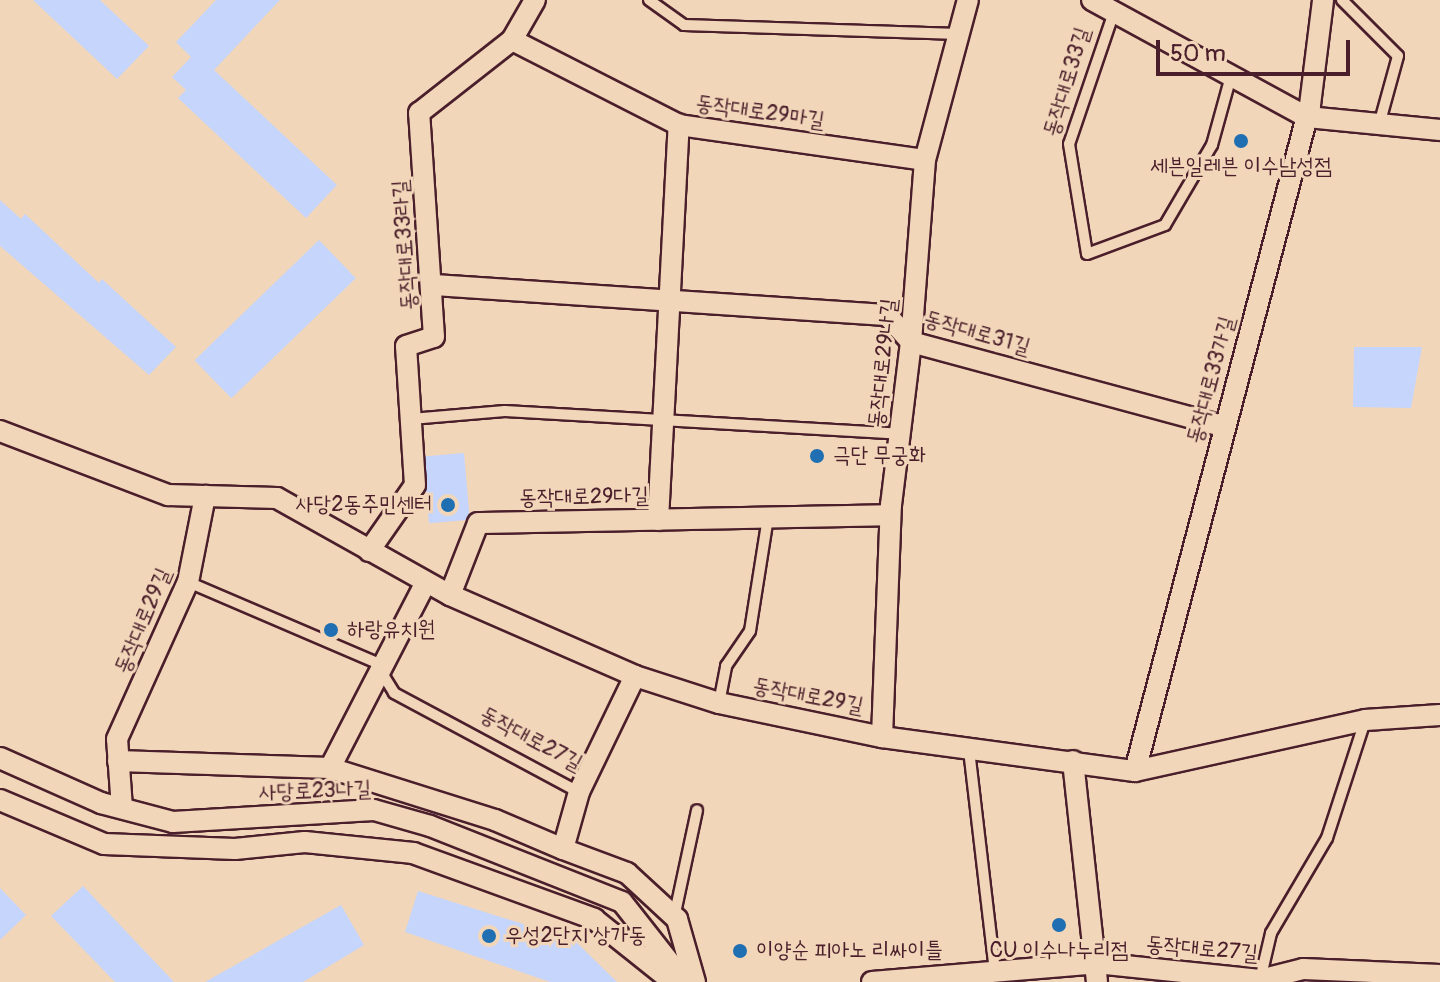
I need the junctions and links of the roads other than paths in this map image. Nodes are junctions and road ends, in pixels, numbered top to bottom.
1 (535, 0) edge
2 (649, 0) edge
3 (968, 0) edge
4 (1092, 0) edge
5 (1323, 0) edge
6 (1342, 0) edge
7 (1114, 12) junction
8 (959, 34) junction
9 (512, 40) junction
10 (1231, 76) junction
11 (1307, 117) junction
12 (679, 125) junction
13 (1379, 125) junction
14 (1440, 130) edge
15 (925, 160) junction
16 (433, 285) junction
17 (672, 301) junction
18 (911, 342) junction
19 (660, 416) junction
20 (411, 419) junction
21 (1223, 426) junction
22 (0, 431) edge
23 (900, 434) junction
24 (205, 496) junction
25 (890, 515) junction
26 (768, 517) junction
27 (658, 520) junction
28 (369, 551) junction
29 (188, 582) junction
30 (426, 582) junction
31 (450, 595) junction
32 (378, 675) junction
33 (635, 676) junction
34 (719, 703) junction
35 (1440, 715) edge
36 (1365, 720) junction
37 (882, 737) junction
38 (969, 750) junction
39 (0, 758) edge
40 (118, 761) junction
41 (1073, 761) junction
42 (330, 768) junction
43 (1135, 771) junction
44 (579, 792) junction
45 (0, 800) edge
46 (122, 808) junction
47 (697, 810) dead end
48 (235, 818) junction
49 (235, 849) junction
50 (563, 849) junction
51 (677, 919) junction
52 (1096, 972) edge
53 (1440, 975) edge
54 (982, 976) edge
55 (1303, 976) edge
56 (1260, 980) edge
57 (673, 982) edge
58 (685, 982) edge
59 (695, 982) edge
60 (875, 982) edge

1 - 9 street, 동작대로33라길
2 - 8 lane
3 - 8 street, 동작대로29나길
4 - 7 street, 동작대로33길
5 - 11 street, 동작대로33가길
6 - 13 lane
7 - 10 street, 동작대로33길
7 - 10 lane, 동작대로33길
8 - 15 street, 동작대로29나길
9 - 12 street, 동작대로29마길
9 - 16 street, 동작대로33라길
10 - 11 street, 동작대로33길
11 - 13 street, 동작대로33길
11 - 21 street, 동작대로33가길
12 - 15 street, 동작대로29마길
12 - 17 street
13 - 14 street, 동작대로33길
15 - 18 street, 동작대로29나길
16 - 17 street, 동작대로31길
16 - 20 street, 동작대로33라길
17 - 18 street, 동작대로31길
17 - 19 street
18 - 21 street, 동작대로31길
18 - 23 street, 동작대로29나길
19 - 20 lane
19 - 23 lane
19 - 27 street
20 - 28 street, 동작대로33라길
21 - 43 street, 동작대로33가길
22 - 24 street, 동작대로29길
23 - 25 street, 동작대로29나길
24 - 28 street, 동작대로29길
24 - 29 street, 동작대로29길
25 - 26 street, 동작대로29다길
25 - 37 street, 동작대로29나길
26 - 27 street, 동작대로29다길
26 - 34 lane
27 - 31 street, 동작대로29다길
28 - 30 street, 동작대로29길
29 - 32 lane, 동작대로27길
29 - 40 street, 동작대로29길
30 - 31 street, 동작대로29길
30 - 32 street
31 - 33 street, 동작대로29길
32 - 42 street
32 - 44 lane, 동작대로27길
33 - 34 street, 동작대로29길
33 - 44 street
34 - 37 street, 동작대로29길
35 - 36 street, 동작대로29길
36 - 43 street, 동작대로29길
36 - 56 lane
37 - 38 street, 동작대로29길
38 - 41 street, 동작대로29길
38 - 54 lane
39 - 46 street, 사당로23나길
40 - 42 street
40 - 46 street, 동작대로29길
41 - 43 street, 동작대로29길
41 - 52 street
42 - 50 street
44 - 50 street, 동작대로27길
45 - 49 street
46 - 48 street, 사당로23나길
47 - 51 lane
48 - 49 street
48 - 58 street, 사당로23나길
49 - 57 street
50 - 51 street
51 - 59 street
52 - 54 street, 동작대로27길
52 - 56 street, 동작대로27길
53 - 55 street, 동작대로27길
54 - 60 street, 동작대로27길
55 - 56 street, 동작대로27길

